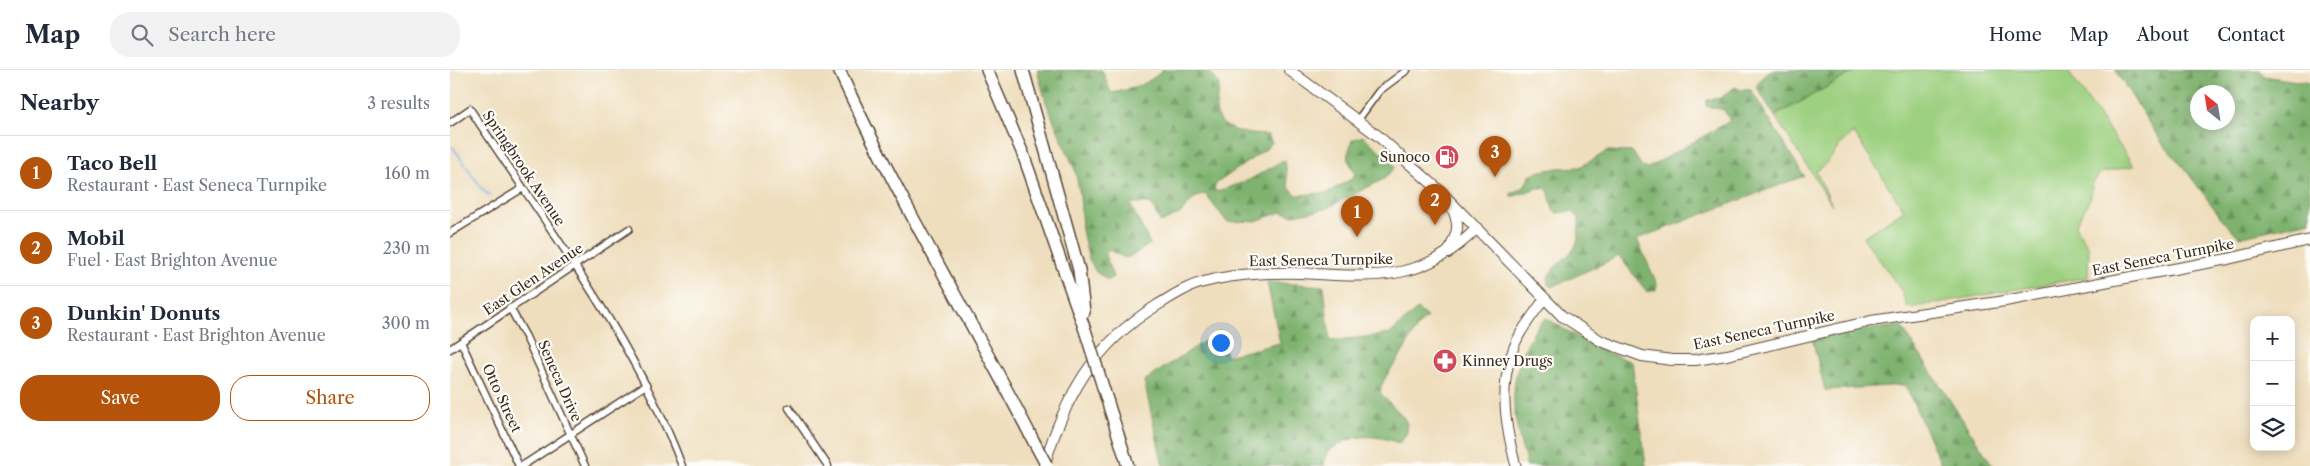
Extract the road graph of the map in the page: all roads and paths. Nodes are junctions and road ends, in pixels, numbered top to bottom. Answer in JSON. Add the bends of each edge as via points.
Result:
{"nodes":[{"id":1,"x":832,"y":70,"type":"edge"},
{"id":2,"x":840,"y":70,"type":"edge"},
{"id":3,"x":987,"y":70,"type":"edge"},
{"id":4,"x":1023,"y":70,"type":"edge"},
{"id":5,"x":1289,"y":70,"type":"edge"},
{"id":6,"x":1407,"y":70,"type":"edge"},
{"id":7,"x":1357,"y":120,"type":"junction"},
{"id":8,"x":450,"y":123,"type":"edge"},
{"id":9,"x":523,"y":188,"type":"junction"},
{"id":10,"x":1448,"y":199,"type":"junction"},
{"id":11,"x":629,"y":228,"type":"dead end"},
{"id":12,"x":1477,"y":228,"type":"junction"},
{"id":13,"x":450,"y":233,"type":"edge"},
{"id":14,"x":2310,"y":240,"type":"edge"},
{"id":15,"x":931,"y":253,"type":"junction"},
{"id":16,"x":1448,"y":253,"type":"junction"},
{"id":17,"x":574,"y":266,"type":"junction"},
{"id":18,"x":1544,"y":299,"type":"junction"},
{"id":19,"x":510,"y":308,"type":"junction"},
{"id":20,"x":1086,"y":333,"type":"junction"},
{"id":21,"x":461,"y":342,"type":"junction"},
{"id":22,"x":450,"y":349,"type":"edge"},
{"id":23,"x":646,"y":385,"type":"junction"},
{"id":24,"x":789,"y":408,"type":"dead end"},
{"id":25,"x":570,"y":435,"type":"junction"},
{"id":26,"x":521,"y":466,"type":"edge"},
{"id":27,"x":585,"y":466,"type":"edge"},
{"id":28,"x":682,"y":466,"type":"edge"},
{"id":29,"x":828,"y":466,"type":"edge"},
{"id":30,"x":1045,"y":466,"type":"edge"},
{"id":31,"x":1128,"y":466,"type":"edge"},
{"id":32,"x":1516,"y":466,"type":"edge"}],
"edges":[{"from":1,"to":15,"type":"highway","via":[[898,204]]},
{"from":2,"to":15,"type":"highway","via":[[879,155]]},
{"from":3,"to":20,"type":"highway","via":[[1023,154]]},
{"from":4,"to":20,"type":"highway","via":[[1079,270]]},
{"from":5,"to":7,"type":"main road"},
{"from":6,"to":7,"type":"street","via":[[1379,91]]},
{"from":7,"to":10,"type":"main road"},
{"from":8,"to":9,"type":"street","name":"Springbrook Avenue","via":[[470,109]]},
{"from":9,"to":13,"type":"street"},
{"from":9,"to":17,"type":"street","name":"Springbrook Avenue"},
{"from":10,"to":12,"type":"main road"},
{"from":10,"to":16,"type":"main road","via":[[1458,219],[1458,228]]},
{"from":11,"to":17,"type":"street","name":"East Glen Avenue"},
{"from":12,"to":16,"type":"main road","name":"East Seneca Turnpike"},
{"from":12,"to":18,"type":"main road","name":"East Seneca Turnpike"},
{"from":14,"to":18,"type":"main road","name":"East Seneca Turnpike","via":[[2203,264],[1871,321],[1695,360],[1652,358],[1619,349],[1576,327]]},
{"from":15,"to":30,"type":"highway","bridge":true},
{"from":16,"to":30,"type":"main road","name":"East Seneca Turnpike","via":[[1406,272],[1374,276],[1229,276],[1187,288],[1127,326],[1096,357],[1063,410]]},
{"from":17,"to":19,"type":"street","name":"East Glen Avenue"},
{"from":17,"to":23,"type":"street","name":"Springbrook Avenue","via":[[616,329]]},
{"from":18,"to":32,"type":"street","via":[[1520,334],[1507,366],[1503,391]]},
{"from":19,"to":21,"type":"street","name":"East Glen Avenue"},
{"from":19,"to":25,"type":"street","name":"Seneca Drive"},
{"from":20,"to":31,"type":"highway","bridge":true},
{"from":21,"to":22,"type":"street","name":"East Glen Avenue"},
{"from":21,"to":26,"type":"street","name":"Otto Street"},
{"from":23,"to":25,"type":"street"},
{"from":23,"to":28,"type":"street","name":"Springbrook Avenue"},
{"from":24,"to":29,"type":"street"},
{"from":25,"to":26,"type":"street"},
{"from":25,"to":27,"type":"street","name":"Seneca Drive"}]}
